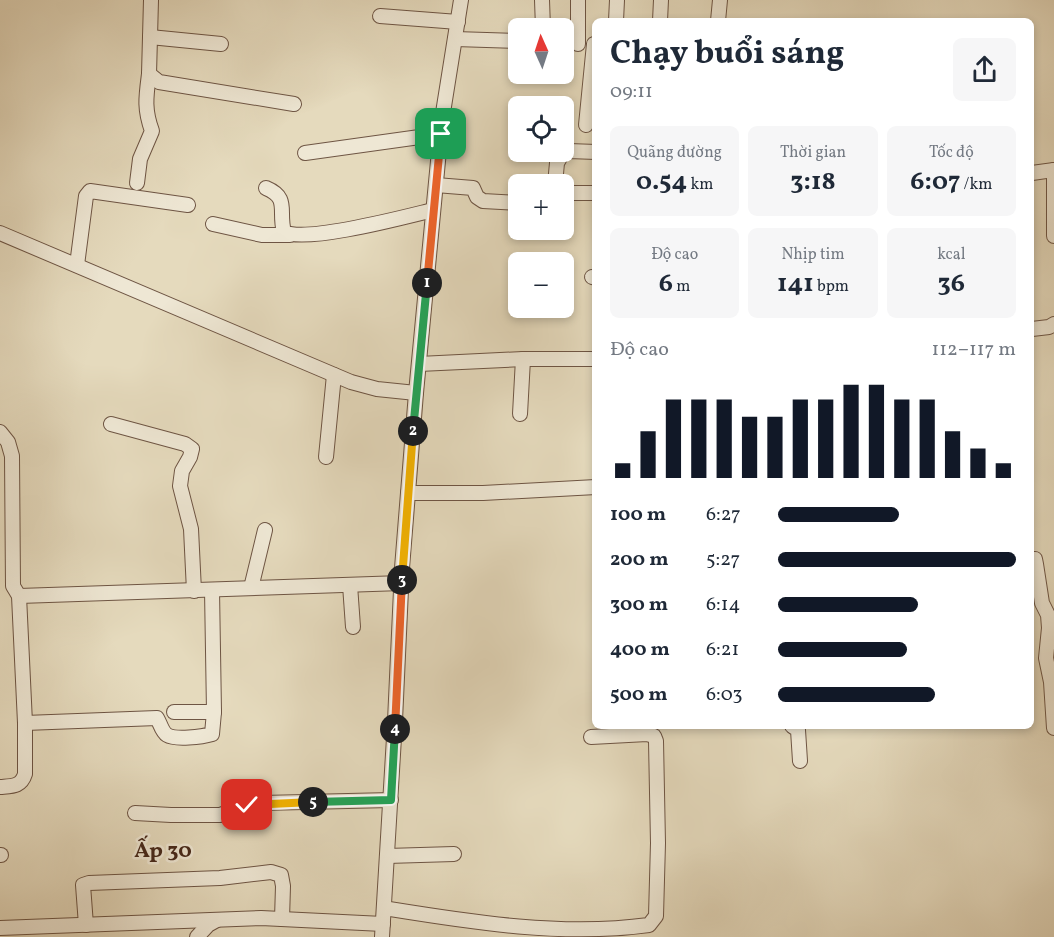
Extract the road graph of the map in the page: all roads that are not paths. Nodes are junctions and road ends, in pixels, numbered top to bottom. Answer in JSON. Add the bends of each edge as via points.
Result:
{"nodes":[{"id":1,"x":151,"y":0,"type":"edge"},
{"id":2,"x":461,"y":0,"type":"edge"},
{"id":3,"x":542,"y":0,"type":"edge"},
{"id":4,"x":578,"y":0,"type":"edge"},
{"id":5,"x":617,"y":0,"type":"edge"},
{"id":6,"x":661,"y":0,"type":"edge"},
{"id":7,"x":720,"y":0,"type":"edge"},
{"id":8,"x":380,"y":16,"type":"dead end"},
{"id":9,"x":543,"y":18,"type":"edge"},
{"id":10,"x":616,"y":18,"type":"edge"},
{"id":11,"x":660,"y":18,"type":"edge"},
{"id":12,"x":718,"y":18,"type":"edge"},
{"id":13,"x":458,"y":22,"type":"junction"},
{"id":14,"x":150,"y":37,"type":"junction"},
{"id":15,"x":455,"y":39,"type":"junction"},
{"id":16,"x":508,"y":41,"type":"edge"},
{"id":17,"x":221,"y":44,"type":"dead end"},
{"id":18,"x":574,"y":44,"type":"edge"},
{"id":19,"x":578,"y":44,"type":"junction"},
{"id":20,"x":592,"y":44,"type":"edge"},
{"id":21,"x":592,"y":68,"type":"edge"},
{"id":22,"x":149,"y":74,"type":"junction"},
{"id":23,"x":294,"y":104,"type":"dead end"},
{"id":24,"x":585,"y":125,"type":"dead end"},
{"id":25,"x":441,"y":134,"type":"junction"},
{"id":26,"x":592,"y":152,"type":"edge"},
{"id":27,"x":305,"y":153,"type":"dead end"},
{"id":28,"x":1054,"y":170,"type":"edge"},
{"id":29,"x":1034,"y":173,"type":"edge"},
{"id":30,"x":556,"y":174,"type":"edge"},
{"id":31,"x":137,"y":183,"type":"dead end"},
{"id":32,"x":436,"y":185,"type":"junction"},
{"id":33,"x":266,"y":188,"type":"dead end"},
{"id":34,"x":574,"y":193,"type":"edge"},
{"id":35,"x":592,"y":193,"type":"edge"},
{"id":36,"x":508,"y":203,"type":"edge"},
{"id":37,"x":188,"y":205,"type":"dead end"},
{"id":38,"x":433,"y":210,"type":"junction"},
{"id":39,"x":213,"y":224,"type":"dead end"},
{"id":40,"x":0,"y":233,"type":"edge"},
{"id":41,"x":290,"y":235,"type":"junction"},
{"id":42,"x":1054,"y":236,"type":"edge"},
{"id":43,"x":77,"y":266,"type":"junction"},
{"id":44,"x":1054,"y":324,"type":"edge"},
{"id":45,"x":1034,"y":329,"type":"edge"},
{"id":46,"x":523,"y":359,"type":"junction"},
{"id":47,"x":592,"y":359,"type":"edge"},
{"id":48,"x":419,"y":364,"type":"junction"},
{"id":49,"x":334,"y":375,"type":"junction"},
{"id":50,"x":416,"y":393,"type":"junction"},
{"id":51,"x":520,"y":414,"type":"dead end"},
{"id":52,"x":111,"y":424,"type":"dead end"},
{"id":53,"x":0,"y":432,"type":"edge"},
{"id":54,"x":326,"y":457,"type":"dead end"},
{"id":55,"x":592,"y":487,"type":"edge"},
{"id":56,"x":408,"y":494,"type":"junction"},
{"id":57,"x":265,"y":530,"type":"dead end"},
{"id":58,"x":1034,"y":560,"type":"edge"},
{"id":59,"x":402,"y":583,"type":"junction"},
{"id":60,"x":350,"y":585,"type":"junction"},
{"id":61,"x":251,"y":588,"type":"junction"},
{"id":62,"x":212,"y":590,"type":"junction"},
{"id":63,"x":194,"y":591,"type":"junction"},
{"id":64,"x":19,"y":596,"type":"junction"},
{"id":65,"x":353,"y":627,"type":"dead end"},
{"id":66,"x":1051,"y":639,"type":"edge"},
{"id":67,"x":174,"y":712,"type":"dead end"},
{"id":68,"x":214,"y":712,"type":"junction"},
{"id":69,"x":25,"y":723,"type":"junction"},
{"id":70,"x":1054,"y":728,"type":"edge"},
{"id":71,"x":796,"y":729,"type":"edge"},
{"id":72,"x":591,"y":737,"type":"dead end"},
{"id":73,"x":800,"y":761,"type":"dead end"},
{"id":74,"x":0,"y":787,"type":"edge"},
{"id":75,"x":391,"y":800,"type":"junction"},
{"id":76,"x":135,"y":813,"type":"dead end"},
{"id":77,"x":454,"y":854,"type":"dead end"},
{"id":78,"x":387,"y":856,"type":"junction"},
{"id":79,"x":384,"y":908,"type":"junction"},
{"id":80,"x":217,"y":920,"type":"junction"},
{"id":81,"x":282,"y":920,"type":"junction"},
{"id":82,"x":86,"y":925,"type":"junction"},
{"id":83,"x":0,"y":928,"type":"edge"},
{"id":84,"x":111,"y":930,"type":"edge"},
{"id":85,"x":382,"y":930,"type":"edge"},
{"id":86,"x":509,"y":931,"type":"edge"},
{"id":87,"x":49,"y":932,"type":"edge"},
{"id":88,"x":550,"y":933,"type":"edge"},
{"id":89,"x":197,"y":937,"type":"edge"}],
"edges":[{"from":1,"to":14,"type":"street"},
{"from":2,"to":13,"type":"street"},
{"from":3,"to":9,"type":"street"},
{"from":4,"to":19,"type":"street"},
{"from":5,"to":10,"type":"street"},
{"from":6,"to":11,"type":"street"},
{"from":7,"to":12,"type":"street"},
{"from":8,"to":13,"type":"street"},
{"from":13,"to":15,"type":"street"},
{"from":14,"to":17,"type":"street"},
{"from":14,"to":22,"type":"street"},
{"from":15,"to":16,"type":"street"},
{"from":15,"to":25,"type":"street"},
{"from":18,"to":19,"type":"street"},
{"from":19,"to":20,"type":"street"},
{"from":21,"to":24,"type":"street"},
{"from":22,"to":23,"type":"street","via":[[159,82]]},
{"from":22,"to":31,"type":"street","via":[[145,102],[152,131],[140,159]]},
{"from":25,"to":27,"type":"street"},
{"from":25,"to":32,"type":"street"},
{"from":26,"to":30,"type":"street","via":[[562,154]]},
{"from":28,"to":29,"type":"street"},
{"from":28,"to":42,"type":"street"},
{"from":32,"to":36,"type":"street","via":[[473,188],[483,201]]},
{"from":32,"to":38,"type":"street"},
{"from":33,"to":41,"type":"street","via":[[280,198],[282,225]]},
{"from":34,"to":35,"type":"street"},
{"from":37,"to":43,"type":"street","via":[[89,192]]},
{"from":38,"to":41,"type":"street","via":[[316,234]]},
{"from":38,"to":48,"type":"street"},
{"from":39,"to":41,"type":"street","via":[[274,237]]},
{"from":40,"to":43,"type":"street"},
{"from":43,"to":49,"type":"street"},
{"from":44,"to":45,"type":"street"},
{"from":46,"to":47,"type":"street"},
{"from":46,"to":48,"type":"street"},
{"from":46,"to":51,"type":"street"},
{"from":48,"to":50,"type":"street"},
{"from":49,"to":50,"type":"street","via":[[377,388]]},
{"from":49,"to":54,"type":"street"},
{"from":50,"to":56,"type":"street"},
{"from":52,"to":63,"type":"street","via":[[185,444],[192,450],[180,486],[190,530]]},
{"from":53,"to":64,"type":"street","via":[[12,456],[13,586]]},
{"from":55,"to":56,"type":"street"},
{"from":56,"to":59,"type":"street"},
{"from":57,"to":61,"type":"street"},
{"from":58,"to":66,"type":"street"},
{"from":59,"to":60,"type":"street"},
{"from":59,"to":75,"type":"street"},
{"from":60,"to":61,"type":"street"},
{"from":60,"to":65,"type":"street"},
{"from":61,"to":62,"type":"street"},
{"from":62,"to":63,"type":"street"},
{"from":62,"to":68,"type":"street"},
{"from":63,"to":64,"type":"street"},
{"from":64,"to":69,"type":"street"},
{"from":66,"to":70,"type":"street","via":[[1046,658]]},
{"from":67,"to":68,"type":"street"},
{"from":68,"to":69,"type":"street","via":[[212,735],[204,736],[169,736],[157,718]]},
{"from":69,"to":74,"type":"street","via":[[26,774],[16,786]]},
{"from":71,"to":73,"type":"street"},
{"from":72,"to":88,"type":"street","via":[[647,734],[655,738],[656,916],[649,925]]},
{"from":75,"to":76,"type":"street","via":[[262,803],[220,815]]},
{"from":75,"to":78,"type":"street"},
{"from":77,"to":78,"type":"street"},
{"from":78,"to":79,"type":"street"},
{"from":79,"to":85,"type":"street"},
{"from":79,"to":86,"type":"street"},
{"from":80,"to":81,"type":"street"},
{"from":80,"to":84,"type":"street"},
{"from":80,"to":89,"type":"street"},
{"from":81,"to":82,"type":"street","via":[[281,876],[271,872],[89,883],[83,885]]},
{"from":81,"to":85,"type":"street"},
{"from":82,"to":84,"type":"street"},
{"from":82,"to":87,"type":"street"},
{"from":83,"to":87,"type":"street"},
{"from":86,"to":88,"type":"street"}]}
